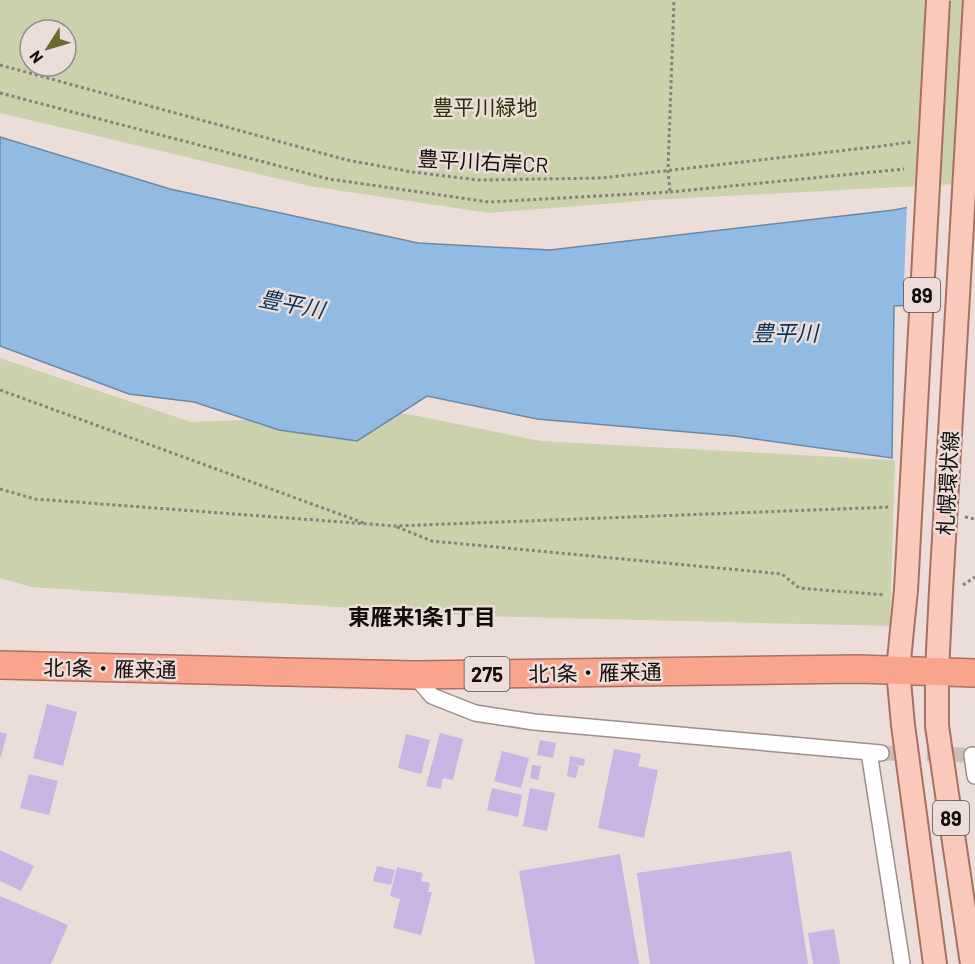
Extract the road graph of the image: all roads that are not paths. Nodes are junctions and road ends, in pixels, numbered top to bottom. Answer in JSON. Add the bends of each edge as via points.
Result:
{"nodes":[{"id":1,"x":938,"y":0,"type":"edge"},
{"id":2,"x":975,"y":0,"type":"edge"},
{"id":3,"x":0,"y":665,"type":"edge"},
{"id":4,"x":898,"y":670,"type":"junction"},
{"id":5,"x":937,"y":671,"type":"junction"},
{"id":6,"x":975,"y":673,"type":"edge"},
{"id":7,"x":414,"y":675,"type":"junction"},
{"id":8,"x":971,"y":755,"type":"edge"},
{"id":9,"x":975,"y":776,"type":"edge"},
{"id":10,"x":902,"y":964,"type":"edge"},
{"id":11,"x":935,"y":964,"type":"edge"},
{"id":12,"x":972,"y":964,"type":"edge"}],
"edges":[{"from":1,"to":4,"type":"main road","name":"札幌環状線","number":"89","bridge":true,"via":[[896,592]]},
{"from":2,"to":5,"type":"main road","name":"札幌環状線","number":"89","bridge":true},
{"from":3,"to":7,"type":"highway","name":"北1条・雁来通","number":"275"},
{"from":4,"to":5,"type":"highway","name":"北1条・雁来通","number":"275"},
{"from":4,"to":7,"type":"highway","name":"北1条・雁来通","number":"275"},
{"from":4,"to":11,"type":"main road","name":"札幌環状線","number":"89"},
{"from":5,"to":6,"type":"highway","name":"北1条・雁来通","number":"275"},
{"from":5,"to":12,"type":"main road","name":"札幌環状線","number":"89","via":[[937,726]]},
{"from":7,"to":10,"type":"street","via":[[432,696],[475,713],[534,722],[875,752]]},
{"from":8,"to":9,"type":"street"}]}
